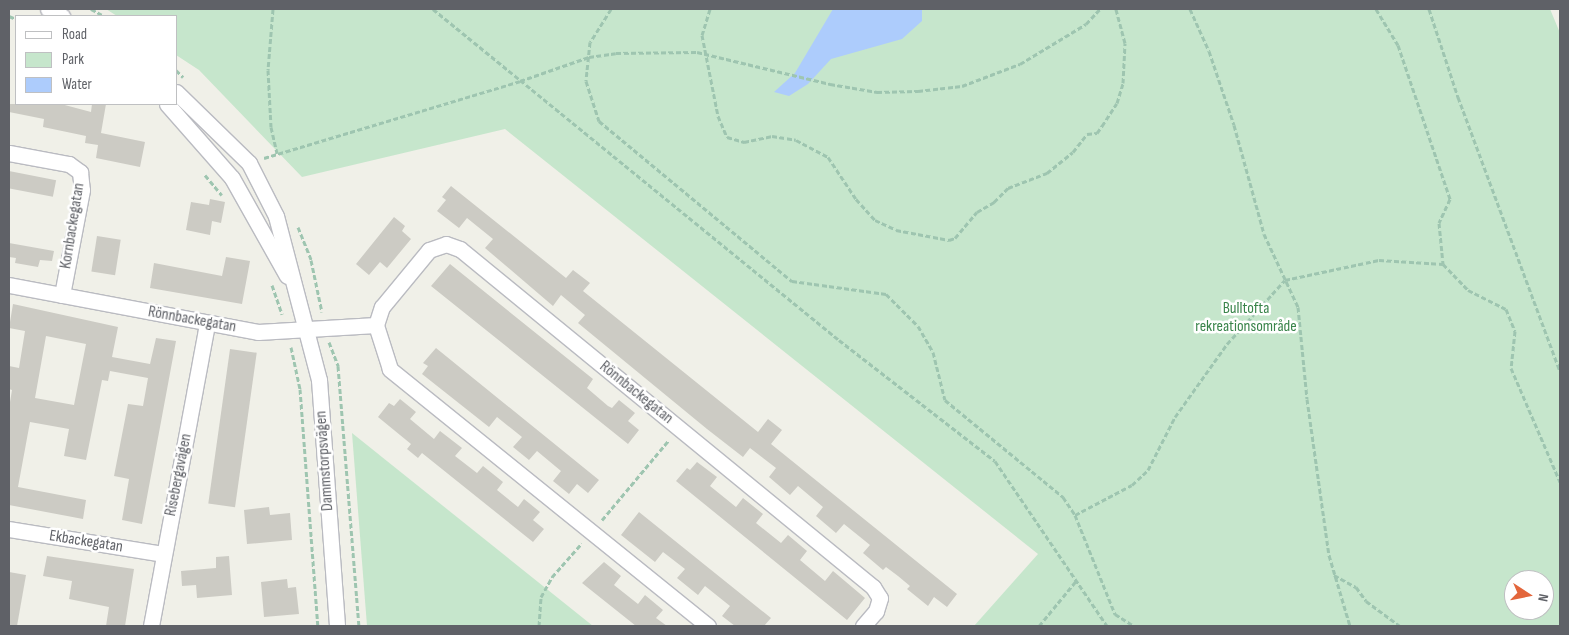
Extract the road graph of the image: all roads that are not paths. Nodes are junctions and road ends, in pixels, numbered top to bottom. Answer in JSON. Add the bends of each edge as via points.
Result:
{"nodes":[{"id":1,"x":48,"y":9,"type":"edge"},
{"id":2,"x":60,"y":15,"type":"edge"},
{"id":3,"x":178,"y":94,"type":"edge"},
{"id":4,"x":168,"y":105,"type":"edge"},
{"id":5,"x":9,"y":153,"type":"edge"},
{"id":6,"x":9,"y":285,"type":"edge"},
{"id":7,"x":62,"y":295,"type":"junction"},
{"id":8,"x":300,"y":298,"type":"junction"},
{"id":9,"x":207,"y":323,"type":"junction"},
{"id":10,"x":376,"y":325,"type":"junction"},
{"id":11,"x":307,"y":328,"type":"junction"},
{"id":12,"x":9,"y":529,"type":"edge"},
{"id":13,"x":163,"y":554,"type":"junction"},
{"id":14,"x":151,"y":626,"type":"edge"},
{"id":15,"x":337,"y":626,"type":"edge"},
{"id":16,"x":708,"y":626,"type":"edge"},
{"id":17,"x":863,"y":626,"type":"edge"}],
"edges":[{"from":1,"to":2,"type":"street"},
{"from":3,"to":8,"type":"street","name":"Dammstorpsvägen","via":[[249,163],[276,216]]},
{"from":4,"to":8,"type":"street","name":"Dammstorpsvägen","via":[[232,178]]},
{"from":5,"to":7,"type":"street","name":"Kornbackegatan","via":[[69,164],[80,172],[82,190]]},
{"from":6,"to":7,"type":"street","name":"Rönnbackegatan"},
{"from":7,"to":9,"type":"street","name":"Rönnbackegatan"},
{"from":8,"to":11,"type":"street","name":"Dammstorpsvägen"},
{"from":9,"to":11,"type":"street","name":"Rönnbackegatan","via":[[258,332]]},
{"from":9,"to":13,"type":"street","name":"Risebergavägen"},
{"from":10,"to":11,"type":"street","name":"Rönnbackegatan"},
{"from":10,"to":16,"type":"street","via":[[390,369]]},
{"from":10,"to":17,"type":"street","name":"Rönnbackegatan","via":[[382,306],[429,250],[446,244],[460,249],[873,587],[880,598],[876,611]]},
{"from":11,"to":15,"type":"street","name":"Dammstorpsvägen","via":[[319,380]]},
{"from":12,"to":13,"type":"street","name":"Ekbackegatan"},
{"from":13,"to":14,"type":"street","name":"Risebergavägen"}]}
